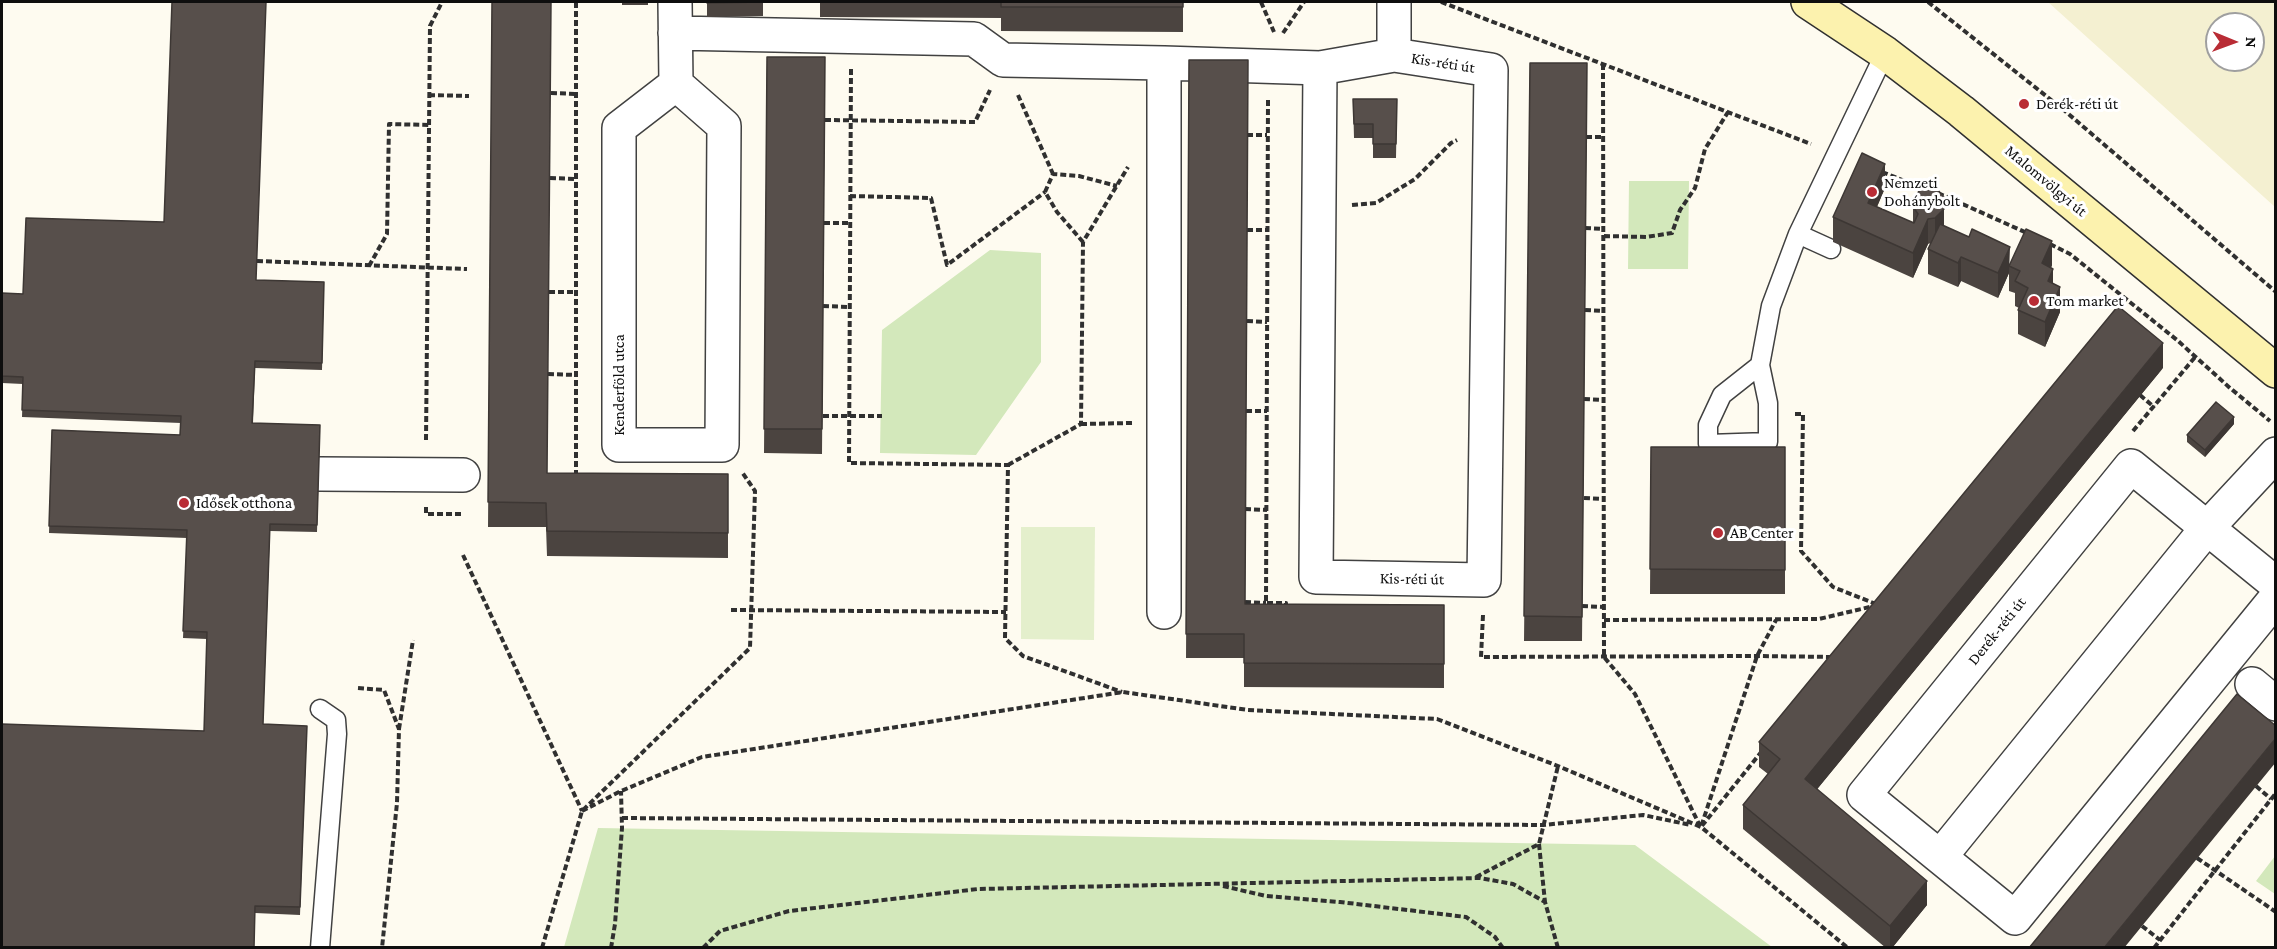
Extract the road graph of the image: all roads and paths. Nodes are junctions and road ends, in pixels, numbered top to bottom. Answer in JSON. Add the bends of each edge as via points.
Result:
{"nodes":[{"id":1,"x":442,"y":2,"type":"edge"},
{"id":2,"x":1261,"y":2,"type":"edge"},
{"id":3,"x":1304,"y":2,"type":"edge"},
{"id":4,"x":1394,"y":2,"type":"edge"},
{"id":5,"x":1441,"y":2,"type":"edge"},
{"id":6,"x":1808,"y":2,"type":"edge"},
{"id":7,"x":1928,"y":2,"type":"edge"},
{"id":8,"x":675,"y":17,"type":"edge"},
{"id":9,"x":1885,"y":53,"type":"junction"},
{"id":10,"x":1394,"y":55,"type":"junction"},
{"id":11,"x":1003,"y":60,"type":"junction"},
{"id":12,"x":1164,"y":63,"type":"junction"},
{"id":13,"x":1603,"y":64,"type":"junction"},
{"id":14,"x":1268,"y":66,"type":"junction"},
{"id":15,"x":1320,"y":68,"type":"junction"},
{"id":16,"x":676,"y":84,"type":"junction"},
{"id":17,"x":850,"y":86,"type":"dead end"},
{"id":18,"x":550,"y":93,"type":"edge"},
{"id":19,"x":576,"y":94,"type":"dead end"},
{"id":20,"x":429,"y":95,"type":"junction"},
{"id":21,"x":470,"y":96,"type":"dead end"},
{"id":22,"x":1728,"y":112,"type":"junction"},
{"id":23,"x":825,"y":120,"type":"edge"},
{"id":24,"x":850,"y":120,"type":"junction"},
{"id":25,"x":1489,"y":123,"type":"junction"},
{"id":26,"x":429,"y":124,"type":"junction"},
{"id":27,"x":1248,"y":135,"type":"edge"},
{"id":28,"x":1267,"y":135,"type":"junction"},
{"id":29,"x":1586,"y":137,"type":"edge"},
{"id":30,"x":1604,"y":137,"type":"junction"},
{"id":31,"x":1838,"y":154,"type":"junction"},
{"id":32,"x":1128,"y":166,"type":"dead end"},
{"id":33,"x":1053,"y":174,"type":"junction"},
{"id":34,"x":550,"y":178,"type":"edge"},
{"id":35,"x":576,"y":179,"type":"dead end"},
{"id":36,"x":1116,"y":186,"type":"junction"},
{"id":37,"x":1045,"y":192,"type":"junction"},
{"id":38,"x":850,"y":196,"type":"junction"},
{"id":39,"x":1318,"y":205,"type":"junction"},
{"id":40,"x":824,"y":223,"type":"edge"},
{"id":41,"x":850,"y":223,"type":"junction"},
{"id":42,"x":1585,"y":228,"type":"edge"},
{"id":43,"x":1604,"y":229,"type":"junction"},
{"id":44,"x":1247,"y":230,"type":"edge"},
{"id":45,"x":1267,"y":230,"type":"junction"},
{"id":46,"x":1798,"y":234,"type":"junction"},
{"id":47,"x":2027,"y":234,"type":"edge"},
{"id":48,"x":1604,"y":236,"type":"junction"},
{"id":49,"x":1083,"y":242,"type":"junction"},
{"id":50,"x":2049,"y":244,"type":"edge"},
{"id":51,"x":1831,"y":249,"type":"dead end"},
{"id":52,"x":257,"y":261,"type":"edge"},
{"id":53,"x":369,"y":266,"type":"junction"},
{"id":54,"x":428,"y":268,"type":"junction"},
{"id":55,"x":467,"y":269,"type":"dead end"},
{"id":56,"x":549,"y":292,"type":"edge"},
{"id":57,"x":576,"y":292,"type":"dead end"},
{"id":58,"x":2276,"y":292,"type":"edge"},
{"id":59,"x":2125,"y":298,"type":"junction"},
{"id":60,"x":823,"y":306,"type":"edge"},
{"id":61,"x":850,"y":307,"type":"junction"},
{"id":62,"x":1585,"y":310,"type":"edge"},
{"id":63,"x":1604,"y":311,"type":"junction"},
{"id":64,"x":2110,"y":317,"type":"edge"},
{"id":65,"x":1246,"y":321,"type":"edge"},
{"id":66,"x":1267,"y":322,"type":"junction"},
{"id":67,"x":1760,"y":365,"type":"junction"},
{"id":68,"x":2276,"y":371,"type":"edge"},
{"id":69,"x":548,"y":374,"type":"edge"},
{"id":70,"x":576,"y":375,"type":"dead end"},
{"id":71,"x":2140,"y":395,"type":"edge"},
{"id":72,"x":1584,"y":399,"type":"edge"},
{"id":73,"x":1603,"y":400,"type":"junction"},
{"id":74,"x":2154,"y":406,"type":"dead end"},
{"id":75,"x":1246,"y":411,"type":"edge"},
{"id":76,"x":1267,"y":411,"type":"junction"},
{"id":77,"x":1791,"y":414,"type":"dead end"},
{"id":78,"x":823,"y":416,"type":"edge"},
{"id":79,"x":849,"y":416,"type":"junction"},
{"id":80,"x":882,"y":416,"type":"dead end"},
{"id":81,"x":1164,"y":423,"type":"junction"},
{"id":82,"x":1082,"y":424,"type":"junction"},
{"id":83,"x":2275,"y":425,"type":"edge"},
{"id":84,"x":722,"y":445,"type":"junction"},
{"id":85,"x":2276,"y":454,"type":"edge"},
{"id":86,"x":1008,"y":465,"type":"junction"},
{"id":87,"x":319,"y":474,"type":"edge"},
{"id":88,"x":426,"y":475,"type":"junction"},
{"id":89,"x":463,"y":475,"type":"dead end"},
{"id":90,"x":566,"y":475,"type":"edge"},
{"id":91,"x":576,"y":476,"type":"edge"},
{"id":92,"x":1584,"y":498,"type":"edge"},
{"id":93,"x":1603,"y":499,"type":"junction"},
{"id":94,"x":1245,"y":509,"type":"edge"},
{"id":95,"x":1267,"y":510,"type":"junction"},
{"id":96,"x":463,"y":514,"type":"dead end"},
{"id":97,"x":2207,"y":528,"type":"junction"},
{"id":98,"x":463,"y":555,"type":"dead end"},
{"id":99,"x":1484,"y":580,"type":"junction"},
{"id":100,"x":2276,"y":584,"type":"edge"},
{"id":101,"x":2276,"y":598,"type":"edge"},
{"id":102,"x":1245,"y":602,"type":"edge"},
{"id":103,"x":1266,"y":603,"type":"junction"},
{"id":104,"x":1879,"y":605,"type":"junction"},
{"id":105,"x":1582,"y":606,"type":"edge"},
{"id":106,"x":1603,"y":607,"type":"junction"},
{"id":107,"x":730,"y":610,"type":"dead end"},
{"id":108,"x":752,"y":610,"type":"junction"},
{"id":109,"x":1006,"y":612,"type":"junction"},
{"id":110,"x":1164,"y":612,"type":"dead end"},
{"id":111,"x":1286,"y":612,"type":"edge"},
{"id":112,"x":1872,"y":614,"type":"edge"},
{"id":113,"x":1604,"y":620,"type":"junction"},
{"id":114,"x":1776,"y":620,"type":"junction"},
{"id":115,"x":413,"y":640,"type":"dead end"},
{"id":116,"x":1757,"y":656,"type":"junction"},
{"id":117,"x":1604,"y":657,"type":"junction"},
{"id":118,"x":1830,"y":666,"type":"edge"},
{"id":119,"x":358,"y":688,"type":"dead end"},
{"id":120,"x":1123,"y":692,"type":"junction"},
{"id":121,"x":321,"y":709,"type":"dead end"},
{"id":122,"x":399,"y":729,"type":"junction"},
{"id":123,"x":1766,"y":747,"type":"edge"},
{"id":124,"x":1558,"y":766,"type":"junction"},
{"id":125,"x":2256,"y":786,"type":"edge"},
{"id":126,"x":621,"y":790,"type":"junction"},
{"id":127,"x":2276,"y":793,"type":"edge"},
{"id":128,"x":2271,"y":799,"type":"junction"},
{"id":129,"x":582,"y":811,"type":"junction"},
{"id":130,"x":622,"y":818,"type":"junction"},
{"id":131,"x":1544,"y":825,"type":"junction"},
{"id":132,"x":1701,"y":827,"type":"junction"},
{"id":133,"x":1539,"y":844,"type":"junction"},
{"id":134,"x":1940,"y":857,"type":"junction"},
{"id":135,"x":2197,"y":858,"type":"edge"},
{"id":136,"x":2213,"y":872,"type":"junction"},
{"id":137,"x":1473,"y":879,"type":"junction"},
{"id":138,"x":1217,"y":885,"type":"junction"},
{"id":139,"x":1545,"y":902,"type":"junction"},
{"id":140,"x":2276,"y":912,"type":"edge"},
{"id":141,"x":2142,"y":926,"type":"edge"},
{"id":142,"x":2160,"y":940,"type":"junction"},
{"id":143,"x":320,"y":948,"type":"edge"},
{"id":144,"x":382,"y":948,"type":"edge"},
{"id":145,"x":543,"y":948,"type":"edge"},
{"id":146,"x":611,"y":948,"type":"edge"},
{"id":147,"x":703,"y":948,"type":"edge"},
{"id":148,"x":1503,"y":948,"type":"edge"},
{"id":149,"x":1558,"y":948,"type":"edge"},
{"id":150,"x":1848,"y":948,"type":"edge"},
{"id":151,"x":2154,"y":948,"type":"edge"}],
"edges":[{"from":1,"to":20,"type":"path","via":[[430,26]]},
{"from":2,"to":3,"type":"path","via":[[1278,41]]},
{"from":4,"to":10,"type":"street","name":"Kis-réti út"},
{"from":5,"to":13,"type":"path"},
{"from":6,"to":9,"type":"main road","name":"Malomvölgyi út"},
{"from":7,"to":58,"type":"path","via":[[2065,111]]},
{"from":8,"to":11,"type":"street","via":[[735,25],[974,39]]},
{"from":8,"to":16,"type":"street"},
{"from":9,"to":31,"type":"lane"},
{"from":9,"to":68,"type":"main road","name":"Malomvölgyi út"},
{"from":10,"to":15,"type":"street","name":"Kis-réti út"},
{"from":10,"to":25,"type":"street","name":"Kis-réti út","via":[[1491,70]]},
{"from":11,"to":12,"type":"street"},
{"from":11,"to":24,"type":"path","via":[[975,122]]},
{"from":11,"to":33,"type":"path"},
{"from":12,"to":14,"type":"street"},
{"from":12,"to":81,"type":"street"},
{"from":13,"to":22,"type":"path"},
{"from":13,"to":30,"type":"path"},
{"from":14,"to":15,"type":"street"},
{"from":14,"to":28,"type":"path"},
{"from":15,"to":39,"type":"street","name":"Kis-réti út"},
{"from":16,"to":84,"type":"street","via":[[724,126]]},
{"from":16,"to":84,"type":"street","name":"Kenderföld utca","via":[[619,128],[619,445]]},
{"from":17,"to":24,"type":"path"},
{"from":18,"to":19,"type":"path"},
{"from":20,"to":21,"type":"path"},
{"from":20,"to":26,"type":"path"},
{"from":22,"to":31,"type":"path"},
{"from":22,"to":48,"type":"path","via":[[1705,149],[1695,189],[1680,210],[1672,233]]},
{"from":23,"to":24,"type":"path"},
{"from":24,"to":38,"type":"path"},
{"from":25,"to":39,"type":"path","via":[[1451,143],[1415,179],[1376,203]]},
{"from":25,"to":99,"type":"street","name":"Kis-réti út"},
{"from":26,"to":53,"type":"path","via":[[389,124],[387,234]]},
{"from":26,"to":54,"type":"path"},
{"from":27,"to":28,"type":"path"},
{"from":28,"to":45,"type":"path"},
{"from":29,"to":30,"type":"path"},
{"from":30,"to":43,"type":"path"},
{"from":31,"to":46,"type":"lane"},
{"from":31,"to":47,"type":"path","via":[[1963,203]]},
{"from":32,"to":36,"type":"path"},
{"from":33,"to":36,"type":"path"},
{"from":33,"to":37,"type":"path"},
{"from":34,"to":35,"type":"path"},
{"from":36,"to":49,"type":"path"},
{"from":37,"to":38,"type":"path","via":[[946,265],[931,198]]},
{"from":37,"to":49,"type":"path"},
{"from":38,"to":41,"type":"path"},
{"from":39,"to":99,"type":"street","name":"Kis-réti út","via":[[1316,577]]},
{"from":40,"to":41,"type":"path"},
{"from":41,"to":61,"type":"path"},
{"from":42,"to":43,"type":"path"},
{"from":43,"to":48,"type":"path"},
{"from":44,"to":45,"type":"path"},
{"from":45,"to":66,"type":"path"},
{"from":46,"to":51,"type":"lane"},
{"from":46,"to":67,"type":"lane","via":[[1771,306]]},
{"from":48,"to":63,"type":"path"},
{"from":49,"to":82,"type":"path"},
{"from":50,"to":59,"type":"path","via":[[2070,254]]},
{"from":52,"to":53,"type":"path"},
{"from":53,"to":54,"type":"path"},
{"from":54,"to":55,"type":"path"},
{"from":54,"to":88,"type":"path"},
{"from":56,"to":57,"type":"path"},
{"from":59,"to":64,"type":"path"},
{"from":59,"to":83,"type":"path"},
{"from":60,"to":61,"type":"path"},
{"from":61,"to":79,"type":"path"},
{"from":62,"to":63,"type":"path"},
{"from":63,"to":73,"type":"path"},
{"from":65,"to":66,"type":"path"},
{"from":66,"to":76,"type":"path"},
{"from":67,"to":67,"type":"lane","via":[[1722,395],[1708,425],[1708,444],[1768,442],[1768,403]]},
{"from":69,"to":70,"type":"path"},
{"from":71,"to":74,"type":"path"},
{"from":72,"to":73,"type":"path"},
{"from":73,"to":93,"type":"path"},
{"from":75,"to":76,"type":"path"},
{"from":76,"to":95,"type":"path"},
{"from":77,"to":104,"type":"path","via":[[1803,414],[1801,551],[1833,587]]},
{"from":78,"to":79,"type":"path"},
{"from":79,"to":80,"type":"path"},
{"from":79,"to":86,"type":"path","via":[[849,463]]},
{"from":81,"to":82,"type":"path"},
{"from":81,"to":110,"type":"street"},
{"from":82,"to":86,"type":"path"},
{"from":84,"to":108,"type":"path","via":[[755,491]]},
{"from":85,"to":97,"type":"street"},
{"from":86,"to":109,"type":"path"},
{"from":87,"to":88,"type":"street"},
{"from":88,"to":89,"type":"street"},
{"from":88,"to":96,"type":"path","via":[[426,514]]},
{"from":90,"to":91,"type":"path"},
{"from":92,"to":93,"type":"path"},
{"from":93,"to":106,"type":"path"},
{"from":94,"to":95,"type":"path"},
{"from":95,"to":103,"type":"path"},
{"from":97,"to":100,"type":"street","name":"Derék-réti út"},
{"from":97,"to":134,"type":"street"},
{"from":97,"to":134,"type":"street","name":"Derék-réti út","via":[[2131,466],[2123,475],[1864,795]]},
{"from":98,"to":129,"type":"path"},
{"from":99,"to":117,"type":"path","via":[[1481,657]]},
{"from":101,"to":134,"type":"street","name":"Derék-réti út","via":[[2015,918]]},
{"from":102,"to":103,"type":"path"},
{"from":103,"to":111,"type":"path","via":[[1286,603]]},
{"from":104,"to":112,"type":"path"},
{"from":104,"to":114,"type":"path","via":[[1819,619]]},
{"from":105,"to":106,"type":"path"},
{"from":106,"to":113,"type":"path"},
{"from":107,"to":108,"type":"path"},
{"from":108,"to":109,"type":"path"},
{"from":108,"to":129,"type":"path","via":[[750,648]]},
{"from":109,"to":120,"type":"path","via":[[1005,638],[1023,656]]},
{"from":113,"to":114,"type":"path"},
{"from":113,"to":117,"type":"path"},
{"from":114,"to":116,"type":"path"},
{"from":115,"to":122,"type":"path"},
{"from":116,"to":117,"type":"path"},
{"from":116,"to":118,"type":"path","via":[[1838,657]]},
{"from":116,"to":132,"type":"path"},
{"from":117,"to":132,"type":"path","via":[[1635,694]]},
{"from":119,"to":122,"type":"path","via":[[384,690]]},
{"from":120,"to":124,"type":"path","via":[[1248,711],[1437,720]]},
{"from":120,"to":126,"type":"path","via":[[702,757]]},
{"from":121,"to":143,"type":"lane","via":[[336,720],[337,734]]},
{"from":122,"to":144,"type":"path","via":[[397,803]]},
{"from":123,"to":132,"type":"path"},
{"from":124,"to":131,"type":"path"},
{"from":124,"to":132,"type":"path"},
{"from":125,"to":128,"type":"path"},
{"from":126,"to":129,"type":"path"},
{"from":126,"to":130,"type":"path"},
{"from":127,"to":128,"type":"path"},
{"from":128,"to":136,"type":"path"},
{"from":129,"to":145,"type":"path"},
{"from":130,"to":131,"type":"path"},
{"from":130,"to":146,"type":"path"},
{"from":131,"to":132,"type":"path","via":[[1643,815]]},
{"from":131,"to":133,"type":"path"},
{"from":132,"to":150,"type":"path"},
{"from":133,"to":137,"type":"path"},
{"from":133,"to":139,"type":"path"},
{"from":135,"to":136,"type":"path"},
{"from":136,"to":140,"type":"path"},
{"from":136,"to":142,"type":"path"},
{"from":137,"to":138,"type":"path"},
{"from":137,"to":139,"type":"path","via":[[1513,884]]},
{"from":138,"to":147,"type":"path","via":[[978,889],[789,910],[720,931]]},
{"from":138,"to":148,"type":"path","via":[[1266,896],[1466,917],[1495,937]]},
{"from":139,"to":149,"type":"path"},
{"from":141,"to":142,"type":"path"},
{"from":142,"to":151,"type":"path"}]}
